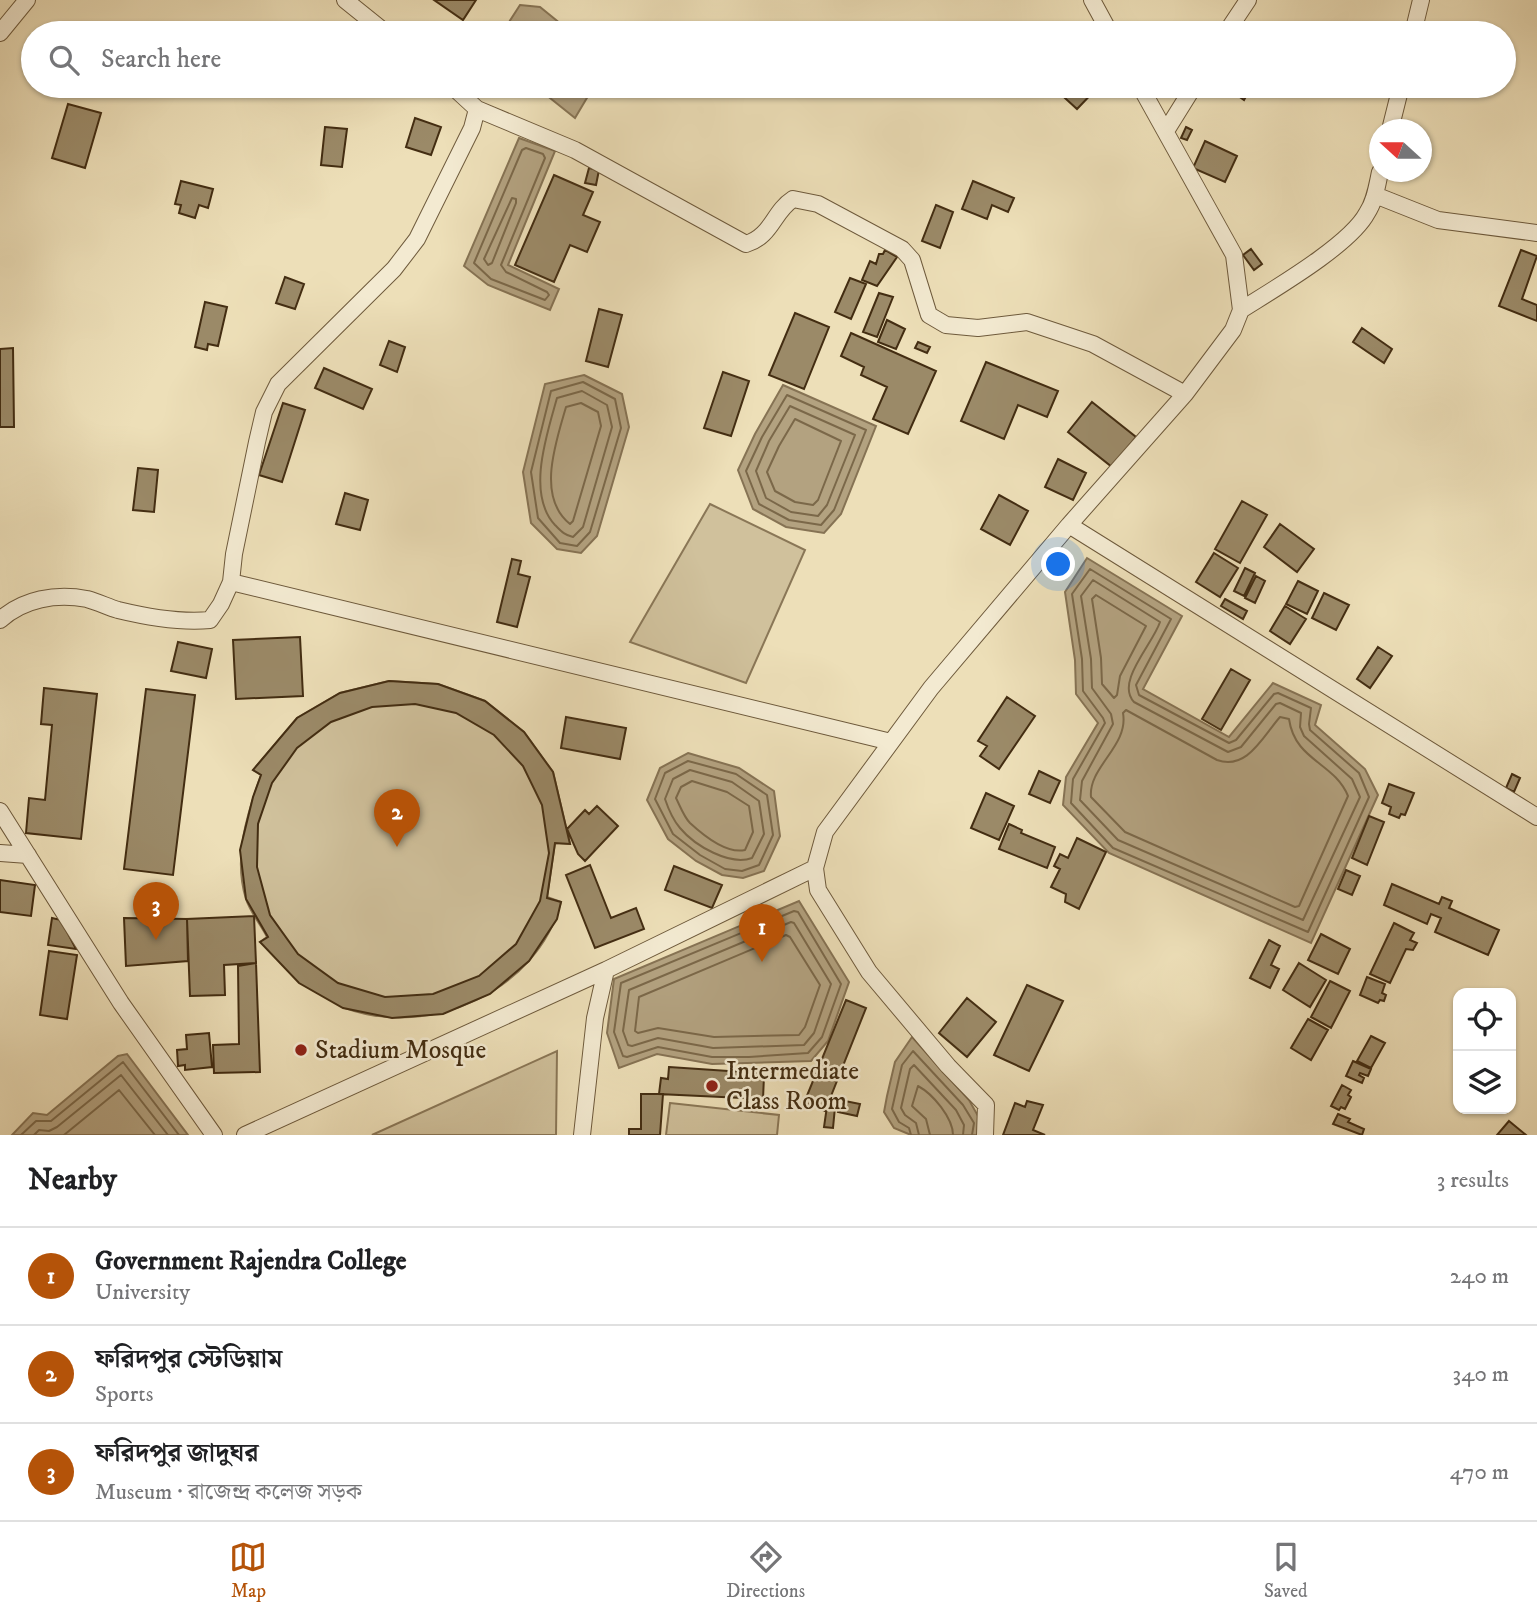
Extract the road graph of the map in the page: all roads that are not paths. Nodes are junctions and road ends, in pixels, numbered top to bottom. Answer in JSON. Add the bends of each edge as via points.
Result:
{"nodes":[{"id":1,"x":27,"y":0,"type":"edge"},
{"id":2,"x":345,"y":0,"type":"edge"},
{"id":3,"x":1091,"y":0,"type":"edge"},
{"id":4,"x":1248,"y":0,"type":"edge"},
{"id":5,"x":1421,"y":0,"type":"edge"},
{"id":6,"x":371,"y":21,"type":"edge"},
{"id":7,"x":1103,"y":21,"type":"edge"},
{"id":8,"x":1234,"y":21,"type":"edge"},
{"id":9,"x":1416,"y":21,"type":"edge"},
{"id":10,"x":0,"y":33,"type":"edge"},
{"id":11,"x":465,"y":98,"type":"edge"},
{"id":12,"x":1147,"y":98,"type":"edge"},
{"id":13,"x":1187,"y":98,"type":"edge"},
{"id":14,"x":1398,"y":98,"type":"edge"},
{"id":15,"x":477,"y":110,"type":"junction"},
{"id":16,"x":1393,"y":119,"type":"edge"},
{"id":17,"x":1166,"y":131,"type":"junction"},
{"id":18,"x":1378,"y":182,"type":"edge"},
{"id":19,"x":1375,"y":195,"type":"junction"},
{"id":20,"x":1537,"y":233,"type":"edge"},
{"id":21,"x":1241,"y":310,"type":"junction"},
{"id":22,"x":1185,"y":394,"type":"junction"},
{"id":23,"x":1069,"y":525,"type":"junction"},
{"id":24,"x":231,"y":582,"type":"junction"},
{"id":25,"x":0,"y":620,"type":"edge"},
{"id":26,"x":891,"y":742,"type":"junction"},
{"id":27,"x":0,"y":811,"type":"edge"},
{"id":28,"x":1537,"y":817,"type":"edge"},
{"id":29,"x":0,"y":853,"type":"edge"},
{"id":30,"x":28,"y":855,"type":"junction"},
{"id":31,"x":815,"y":868,"type":"junction"},
{"id":32,"x":606,"y":970,"type":"junction"},
{"id":33,"x":214,"y":1135,"type":"edge"},
{"id":34,"x":244,"y":1135,"type":"edge"},
{"id":35,"x":582,"y":1135,"type":"edge"},
{"id":36,"x":985,"y":1135,"type":"edge"}],
"edges":[{"from":1,"to":10,"type":"street"},
{"from":2,"to":6,"type":"street"},
{"from":3,"to":7,"type":"street"},
{"from":4,"to":8,"type":"street"},
{"from":5,"to":9,"type":"street"},
{"from":11,"to":15,"type":"street"},
{"from":12,"to":17,"type":"street"},
{"from":13,"to":17,"type":"street"},
{"from":14,"to":16,"type":"street"},
{"from":15,"to":22,"type":"street","via":[[575,150],[747,244],[760,240],[783,205],[793,199],[818,204],[902,248],[912,260],[929,315],[946,325],[978,328],[1027,322],[1093,344]]},
{"from":15,"to":24,"type":"street","via":[[416,239],[394,269],[278,384],[264,412],[254,453]]},
{"from":17,"to":21,"type":"street","via":[[1234,255]]},
{"from":18,"to":19,"type":"street"},
{"from":19,"to":20,"type":"street","via":[[1438,220]]},
{"from":19,"to":21,"type":"street","via":[[1357,228]]},
{"from":21,"to":22,"type":"street","via":[[1233,330]]},
{"from":22,"to":23,"type":"street"},
{"from":23,"to":26,"type":"street"},
{"from":23,"to":28,"type":"street"},
{"from":24,"to":25,"type":"street","via":[[210,620],[163,618],[85,599],[43,598],[13,608]]},
{"from":24,"to":26,"type":"street"},
{"from":26,"to":31,"type":"street","via":[[825,832]]},
{"from":27,"to":30,"type":"street"},
{"from":29,"to":30,"type":"street"},
{"from":30,"to":33,"type":"street","via":[[121,1003]]},
{"from":31,"to":32,"type":"street"},
{"from":31,"to":36,"type":"street","via":[[818,890],[869,972],[986,1105]]},
{"from":32,"to":34,"type":"street"},
{"from":32,"to":35,"type":"street","via":[[595,1018]]}]}
